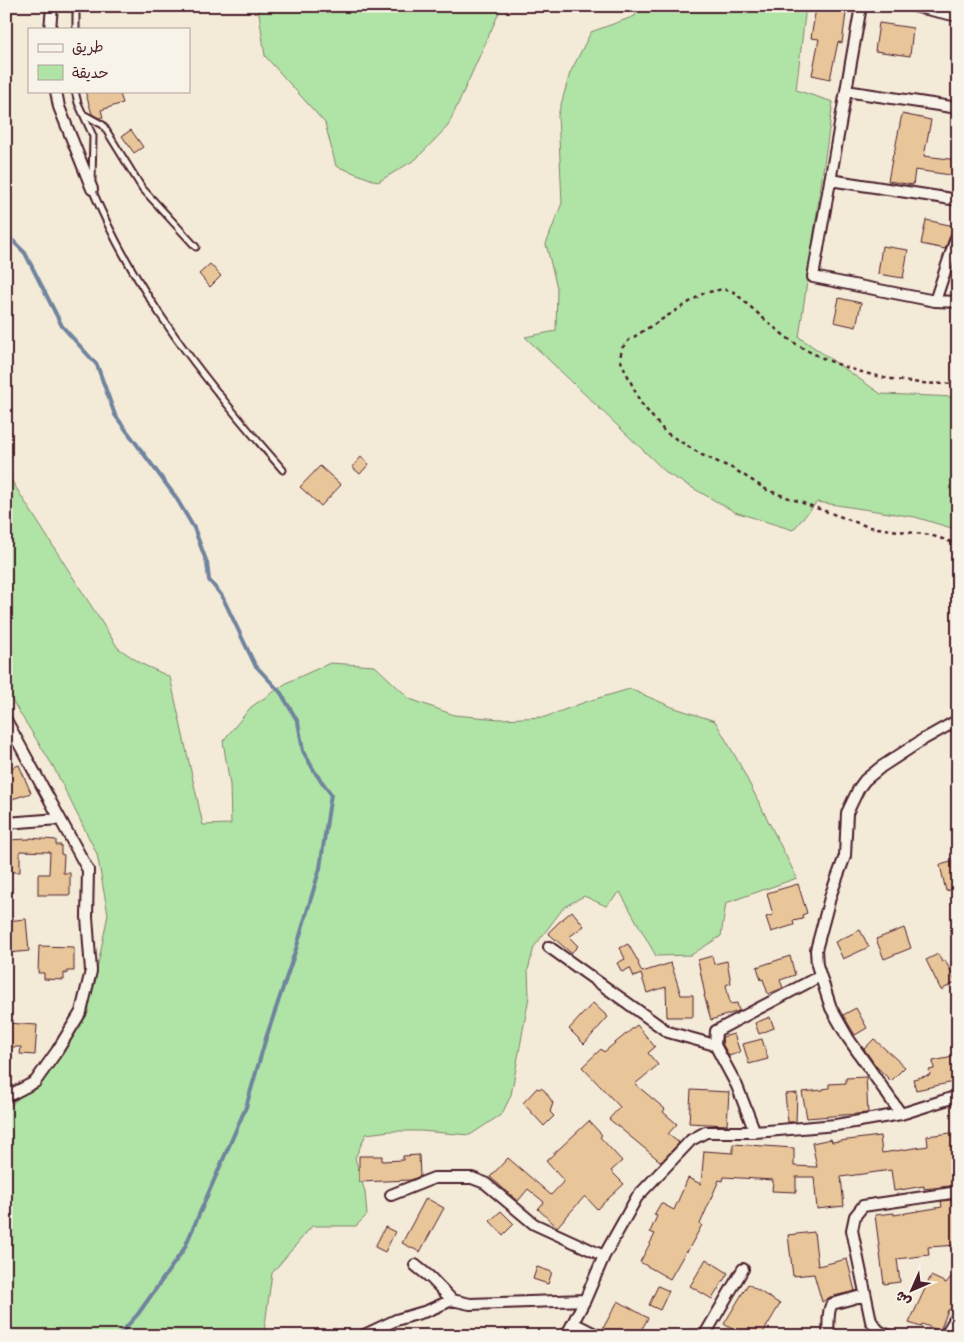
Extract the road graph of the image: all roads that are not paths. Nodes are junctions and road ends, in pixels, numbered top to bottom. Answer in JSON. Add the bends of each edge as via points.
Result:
{"nodes":[{"id":1,"x":52,"y":6,"type":"edge"},
{"id":2,"x":76,"y":6,"type":"edge"},
{"id":3,"x":861,"y":6,"type":"edge"},
{"id":4,"x":913,"y":6,"type":"edge"},
{"id":5,"x":958,"y":16,"type":"edge"},
{"id":6,"x":50,"y":28,"type":"edge"},
{"id":7,"x":76,"y":28,"type":"edge"},
{"id":8,"x":846,"y":91,"type":"junction"},
{"id":9,"x":56,"y":92,"type":"edge"},
{"id":10,"x":75,"y":92,"type":"edge"},
{"id":11,"x":958,"y":108,"type":"edge"},
{"id":12,"x":82,"y":114,"type":"junction"},
{"id":13,"x":830,"y":180,"type":"junction"},
{"id":14,"x":92,"y":189,"type":"junction"},
{"id":15,"x":958,"y":200,"type":"edge"},
{"id":16,"x":958,"y":232,"type":"edge"},
{"id":17,"x":196,"y":247,"type":"dead end"},
{"id":18,"x":935,"y":301,"type":"junction"},
{"id":19,"x":958,"y":302,"type":"edge"},
{"id":20,"x":283,"y":470,"type":"dead end"},
{"id":21,"x":6,"y":720,"type":"edge"},
{"id":22,"x":958,"y":720,"type":"edge"},
{"id":23,"x":59,"y":818,"type":"junction"},
{"id":24,"x":6,"y":823,"type":"edge"},
{"id":25,"x":549,"y":947,"type":"dead end"},
{"id":26,"x":820,"y":976,"type":"junction"},
{"id":27,"x":715,"y":1045,"type":"junction"},
{"id":28,"x":958,"y":1096,"type":"edge"},
{"id":29,"x":6,"y":1097,"type":"edge"},
{"id":30,"x":901,"y":1114,"type":"junction"},
{"id":31,"x":755,"y":1132,"type":"junction"},
{"id":32,"x":958,"y":1192,"type":"edge"},
{"id":33,"x":391,"y":1195,"type":"dead end"},
{"id":34,"x":604,"y":1256,"type":"junction"},
{"id":35,"x":415,"y":1265,"type":"dead end"},
{"id":36,"x":743,"y":1269,"type":"dead end"},
{"id":37,"x":865,"y":1295,"type":"junction"},
{"id":38,"x":452,"y":1300,"type":"junction"},
{"id":39,"x":585,"y":1300,"type":"junction"},
{"id":40,"x":958,"y":1314,"type":"edge"},
{"id":41,"x":574,"y":1323,"type":"junction"},
{"id":42,"x":878,"y":1333,"type":"edge"},
{"id":43,"x":362,"y":1336,"type":"edge"},
{"id":44,"x":566,"y":1336,"type":"edge"},
{"id":45,"x":599,"y":1336,"type":"edge"},
{"id":46,"x":704,"y":1336,"type":"edge"},
{"id":47,"x":828,"y":1336,"type":"edge"},
{"id":48,"x":890,"y":1336,"type":"edge"},
{"id":49,"x":945,"y":1336,"type":"edge"}],
"edges":[{"from":1,"to":6,"type":"street"},
{"from":2,"to":7,"type":"lane"},
{"from":3,"to":8,"type":"street"},
{"from":4,"to":5,"type":"street"},
{"from":8,"to":11,"type":"street"},
{"from":8,"to":13,"type":"street"},
{"from":9,"to":14,"type":"street","via":[[59,107]]},
{"from":10,"to":12,"type":"lane"},
{"from":12,"to":14,"type":"lane","via":[[92,136]]},
{"from":12,"to":17,"type":"lane","via":[[103,125],[142,188]]},
{"from":13,"to":15,"type":"street"},
{"from":13,"to":18,"type":"street","via":[[813,277]]},
{"from":14,"to":20,"type":"lane","via":[[134,274],[156,307],[216,391]]},
{"from":16,"to":18,"type":"street"},
{"from":18,"to":19,"type":"street"},
{"from":21,"to":23,"type":"street"},
{"from":22,"to":26,"type":"street","via":[[873,773],[851,802],[845,824],[845,856],[816,950]]},
{"from":23,"to":24,"type":"street"},
{"from":23,"to":29,"type":"street","via":[[88,870],[91,971],[81,1012],[57,1050],[35,1082]]},
{"from":25,"to":27,"type":"street","via":[[668,1032]]},
{"from":26,"to":27,"type":"street","via":[[716,1031]]},
{"from":26,"to":30,"type":"street","via":[[840,1024]]},
{"from":27,"to":31,"type":"street","via":[[737,1086]]},
{"from":28,"to":30,"type":"street"},
{"from":30,"to":31,"type":"street","via":[[836,1125]]},
{"from":31,"to":34,"type":"street","via":[[706,1132],[691,1140],[637,1197]]},
{"from":32,"to":37,"type":"street","via":[[863,1206],[855,1216],[852,1230]]},
{"from":33,"to":34,"type":"street","via":[[434,1178],[472,1178],[485,1183],[534,1224]]},
{"from":34,"to":39,"type":"street"},
{"from":35,"to":38,"type":"street"},
{"from":36,"to":46,"type":"street"},
{"from":37,"to":42,"type":"street","via":[[871,1321]]},
{"from":37,"to":47,"type":"street","via":[[832,1304],[828,1310]]},
{"from":38,"to":39,"type":"street","via":[[470,1304]]},
{"from":38,"to":43,"type":"street"},
{"from":39,"to":41,"type":"street"},
{"from":40,"to":49,"type":"street"},
{"from":41,"to":44,"type":"street"},
{"from":41,"to":45,"type":"street"},
{"from":42,"to":48,"type":"street"}]}
